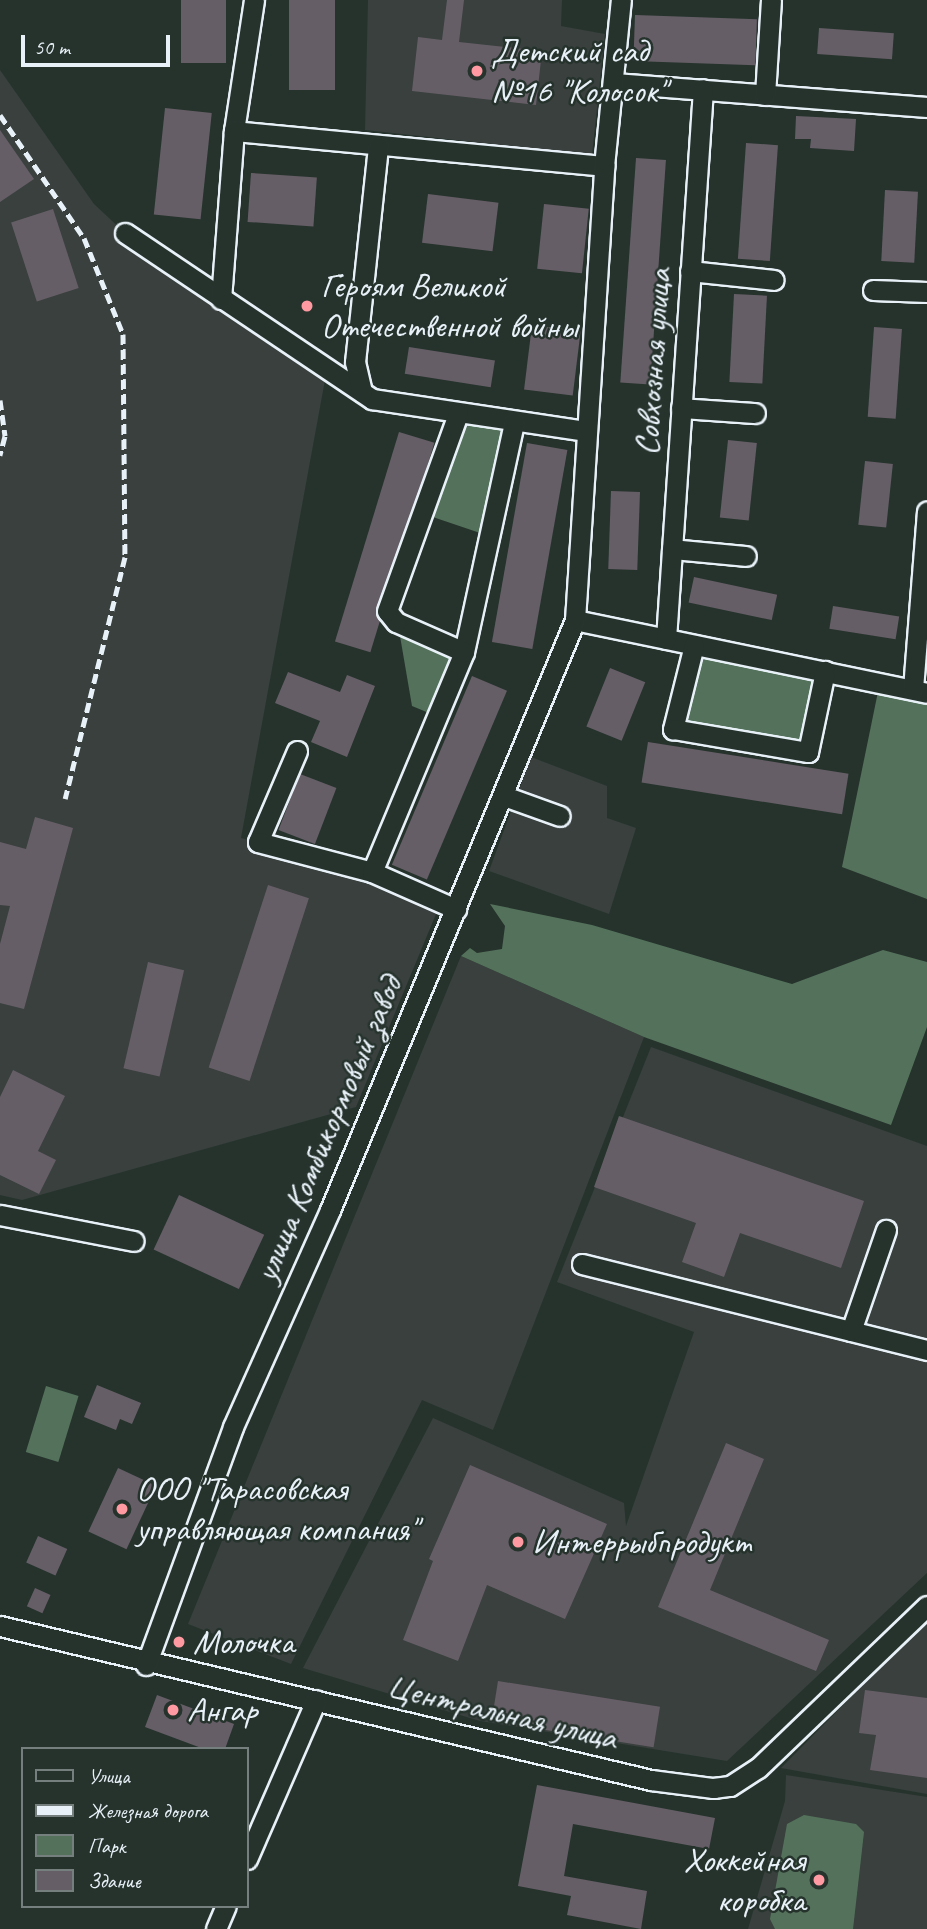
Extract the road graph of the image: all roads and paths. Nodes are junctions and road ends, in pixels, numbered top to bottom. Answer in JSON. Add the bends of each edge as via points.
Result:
{"nodes":[{"id":1,"x":254,"y":0,"type":"edge"},
{"id":2,"x":621,"y":0,"type":"edge"},
{"id":3,"x":771,"y":0,"type":"edge"},
{"id":4,"x":614,"y":83,"type":"junction"},
{"id":5,"x":703,"y":89,"type":"junction"},
{"id":6,"x":765,"y":95,"type":"junction"},
{"id":7,"x":927,"y":107,"type":"edge"},
{"id":8,"x":234,"y":131,"type":"junction"},
{"id":9,"x":378,"y":146,"type":"junction"},
{"id":10,"x":604,"y":166,"type":"junction"},
{"id":11,"x":125,"y":233,"type":"dead end"},
{"id":12,"x":690,"y":271,"type":"junction"},
{"id":13,"x":774,"y":280,"type":"dead end"},
{"id":14,"x":873,"y":290,"type":"dead end"},
{"id":15,"x":927,"y":292,"type":"edge"},
{"id":16,"x":221,"y":299,"type":"junction"},
{"id":17,"x":362,"y":392,"type":"junction"},
{"id":18,"x":681,"y":408,"type":"junction"},
{"id":19,"x":755,"y":413,"type":"dead end"},
{"id":20,"x":458,"y":414,"type":"junction"},
{"id":21,"x":514,"y":422,"type":"junction"},
{"id":22,"x":587,"y":431,"type":"junction"},
{"id":23,"x":927,"y":512,"type":"edge"},
{"id":24,"x":672,"y":549,"type":"junction"},
{"id":25,"x":746,"y":556,"type":"dead end"},
{"id":26,"x":575,"y":620,"type":"junction"},
{"id":27,"x":666,"y":639,"type":"junction"},
{"id":28,"x":694,"y":645,"type":"junction"},
{"id":29,"x":464,"y":652,"type":"junction"},
{"id":30,"x":825,"y":671,"type":"junction"},
{"id":31,"x":920,"y":691,"type":"edge"},
{"id":32,"x":297,"y":751,"type":"dead end"},
{"id":33,"x":504,"y":796,"type":"junction"},
{"id":34,"x":560,"y":816,"type":"dead end"},
{"id":35,"x":372,"y":872,"type":"junction"},
{"id":36,"x":456,"y":909,"type":"junction"},
{"id":37,"x":0,"y":1215,"type":"edge"},
{"id":38,"x":886,"y":1230,"type":"dead end"},
{"id":39,"x":134,"y":1241,"type":"dead end"},
{"id":40,"x":582,"y":1264,"type":"dead end"},
{"id":41,"x":852,"y":1331,"type":"junction"},
{"id":42,"x":927,"y":1350,"type":"edge"},
{"id":43,"x":927,"y":1606,"type":"edge"},
{"id":44,"x":0,"y":1626,"type":"edge"},
{"id":45,"x":146,"y":1665,"type":"junction"},
{"id":46,"x":316,"y":1700,"type":"junction"},
{"id":47,"x":248,"y":1857,"type":"edge"},
{"id":48,"x":225,"y":1908,"type":"edge"},
{"id":49,"x":216,"y":1929,"type":"edge"}],
"edges":[{"from":1,"to":8,"type":"street"},
{"from":2,"to":4,"type":"street","name":"улица Комбикормовый завод"},
{"from":3,"to":6,"type":"street"},
{"from":4,"to":5,"type":"street"},
{"from":4,"to":10,"type":"street","name":"улица Комбикормовый завод"},
{"from":5,"to":6,"type":"street"},
{"from":5,"to":12,"type":"street","name":"Совхозная улица"},
{"from":6,"to":7,"type":"street"},
{"from":8,"to":9,"type":"street","via":[[352,139]]},
{"from":8,"to":16,"type":"street"},
{"from":9,"to":10,"type":"street"},
{"from":9,"to":17,"type":"street","via":[[355,362]]},
{"from":10,"to":22,"type":"street","name":"улица Комбикормовый завод"},
{"from":11,"to":16,"type":"street"},
{"from":12,"to":13,"type":"street"},
{"from":12,"to":18,"type":"street","name":"Совхозная улица"},
{"from":14,"to":15,"type":"street"},
{"from":16,"to":17,"type":"street"},
{"from":17,"to":20,"type":"street","via":[[372,399]]},
{"from":18,"to":19,"type":"street"},
{"from":18,"to":24,"type":"street","name":"Совхозная улица"},
{"from":20,"to":21,"type":"street"},
{"from":20,"to":29,"type":"street","via":[[387,611],[396,622]]},
{"from":21,"to":22,"type":"street"},
{"from":21,"to":29,"type":"street"},
{"from":22,"to":26,"type":"street","name":"улица Комбикормовый завод"},
{"from":23,"to":31,"type":"street"},
{"from":24,"to":25,"type":"street"},
{"from":24,"to":27,"type":"street","name":"Совхозная улица"},
{"from":26,"to":27,"type":"street"},
{"from":26,"to":33,"type":"street","name":"улица Комбикормовый завод"},
{"from":27,"to":28,"type":"street"},
{"from":28,"to":30,"type":"street"},
{"from":28,"to":30,"type":"street","via":[[673,729],[808,752]]},
{"from":29,"to":35,"type":"street"},
{"from":30,"to":31,"type":"street"},
{"from":32,"to":35,"type":"street","via":[[258,842]]},
{"from":33,"to":34,"type":"street"},
{"from":33,"to":36,"type":"street","name":"улица Комбикормовый завод"},
{"from":35,"to":36,"type":"street"},
{"from":36,"to":45,"type":"street","name":"улица Комбикормовый завод","via":[[233,1427]]},
{"from":37,"to":39,"type":"street"},
{"from":38,"to":41,"type":"street"},
{"from":40,"to":41,"type":"street"},
{"from":41,"to":42,"type":"street"},
{"from":43,"to":46,"type":"street","name":"Центральная улица","via":[[758,1768],[730,1786],[651,1780]]},
{"from":44,"to":45,"type":"street","name":"Центральная улица"},
{"from":45,"to":46,"type":"street","name":"Центральная улица"},
{"from":46,"to":47,"type":"street"},
{"from":48,"to":49,"type":"street"}]}
